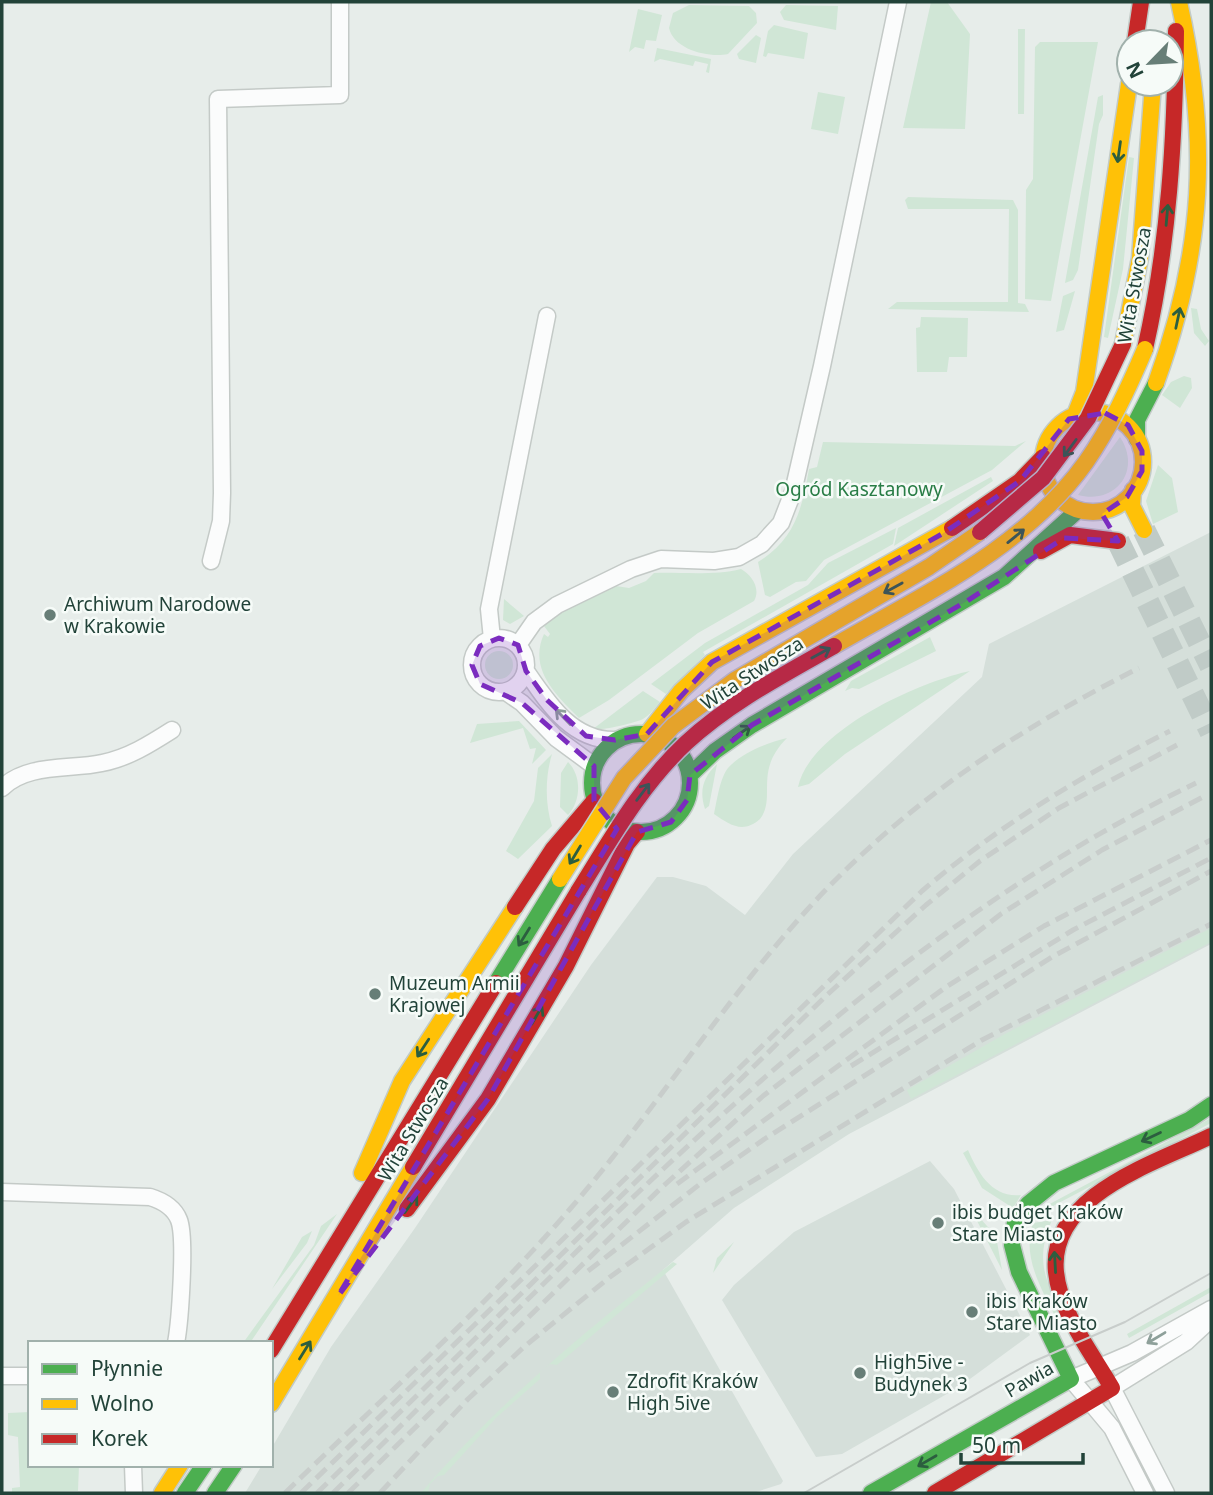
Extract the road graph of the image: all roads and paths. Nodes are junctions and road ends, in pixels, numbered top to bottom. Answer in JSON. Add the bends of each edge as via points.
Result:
{"nodes":[{"id":1,"x":340,"y":2,"type":"edge"},
{"id":2,"x":898,"y":2,"type":"edge"},
{"id":3,"x":1140,"y":2,"type":"edge"},
{"id":4,"x":1152,"y":2,"type":"edge"},
{"id":5,"x":1178,"y":2,"type":"edge"},
{"id":6,"x":1137,"y":28,"type":"edge"},
{"id":7,"x":1153,"y":28,"type":"edge"},
{"id":8,"x":1127,"y":98,"type":"edge"},
{"id":9,"x":1152,"y":98,"type":"edge"},
{"id":10,"x":547,"y":316,"type":"dead end"},
{"id":11,"x":1075,"y":415,"type":"junction"},
{"id":12,"x":1137,"y":439,"type":"junction"},
{"id":13,"x":1043,"y":457,"type":"junction"},
{"id":14,"x":1133,"y":490,"type":"junction"},
{"id":15,"x":1086,"y":511,"type":"junction"},
{"id":16,"x":1144,"y":530,"type":"tunnel mouth"},
{"id":17,"x":211,"y":561,"type":"dead end"},
{"id":18,"x":1026,"y":561,"type":"junction"},
{"id":19,"x":492,"y":639,"type":"junction"},
{"id":20,"x":518,"y":646,"type":"junction"},
{"id":21,"x":526,"y":671,"type":"junction"},
{"id":22,"x":506,"y":692,"type":"junction"},
{"id":23,"x":172,"y":730,"type":"dead end"},
{"id":24,"x":647,"y":734,"type":"junction"},
{"id":25,"x":615,"y":740,"type":"junction"},
{"id":26,"x":594,"y":766,"type":"junction"},
{"id":27,"x":690,"y":775,"type":"junction"},
{"id":28,"x":2,"y":788,"type":"edge"},
{"id":29,"x":594,"y":801,"type":"junction"},
{"id":30,"x":637,"y":832,"type":"junction"},
{"id":31,"x":1211,"y":1105,"type":"edge"},
{"id":32,"x":1211,"y":1136,"type":"edge"},
{"id":33,"x":2,"y":1192,"type":"edge"},
{"id":34,"x":336,"y":1240,"type":"junction"},
{"id":35,"x":338,"y":1296,"type":"junction"},
{"id":36,"x":1211,"y":1309,"type":"edge"},
{"id":37,"x":1211,"y":1318,"type":"edge"},
{"id":38,"x":281,"y":1329,"type":"junction"},
{"id":39,"x":176,"y":1341,"type":"edge"},
{"id":40,"x":271,"y":1341,"type":"edge"},
{"id":41,"x":273,"y":1346,"type":"edge"},
{"id":42,"x":1100,"y":1366,"type":"junction"},
{"id":43,"x":2,"y":1376,"type":"edge"},
{"id":44,"x":28,"y":1376,"type":"edge"},
{"id":45,"x":1071,"y":1379,"type":"junction"},
{"id":46,"x":1112,"y":1388,"type":"junction"},
{"id":47,"x":1090,"y":1401,"type":"junction"},
{"id":48,"x":273,"y":1402,"type":"edge"},
{"id":49,"x":134,"y":1467,"type":"edge"},
{"id":50,"x":179,"y":1467,"type":"edge"},
{"id":51,"x":203,"y":1467,"type":"edge"},
{"id":52,"x":233,"y":1467,"type":"edge"},
{"id":53,"x":134,"y":1493,"type":"edge"},
{"id":54,"x":162,"y":1493,"type":"edge"},
{"id":55,"x":185,"y":1493,"type":"edge"},
{"id":56,"x":215,"y":1493,"type":"edge"},
{"id":57,"x":871,"y":1493,"type":"edge"},
{"id":58,"x":935,"y":1493,"type":"edge"},
{"id":59,"x":1145,"y":1493,"type":"edge"},
{"id":60,"x":1166,"y":1493,"type":"edge"}],
"edges":[{"from":1,"to":17,"type":"street","via":[[340,95],[218,99],[222,493]]},
{"from":2,"to":20,"type":"street","via":[[822,366],[782,523],[762,544],[739,557],[661,559],[631,569],[556,605],[534,622]]},
{"from":3,"to":6,"type":"main road"},
{"from":4,"to":7,"type":"main road"},
{"from":12,"to":5,"type":"main road","one_way":true,"via":[[1137,420],[1172,345],[1195,235],[1202,174],[1197,82]]},
{"from":35,"to":5,"type":"main road","name":"Wita Stwosza","one_way":true,"bridge":true,"via":[[628,812],[685,744],[740,701],[967,571],[1014,538],[1050,506],[1107,433],[1130,389],[1156,305],[1166,232]]},
{"from":8,"to":11,"type":"main road","one_way":true,"via":[[1084,392]]},
{"from":9,"to":34,"type":"main road","name":"Wita Stwosza","one_way":true,"bridge":true,"via":[[1140,258],[1122,344],[1080,433],[1028,496],[954,552],[728,683],[671,727],[613,794]]},
{"from":10,"to":19,"type":"street","via":[[489,610]]},
{"from":11,"to":12,"type":"main road","via":[[1096,412],[1114,416],[1128,425]]},
{"from":11,"to":13,"type":"main road","via":[[1056,428]]},
{"from":12,"to":14,"type":"main road","via":[[1142,471]]},
{"from":13,"to":15,"type":"main road","via":[[1050,488],[1065,503]]},
{"from":13,"to":24,"type":"main road","name":"Wita Stwosza","via":[[1020,481],[950,529],[712,662],[681,691]]},
{"from":14,"to":15,"type":"main road","via":[[1115,507]]},
{"from":14,"to":16,"type":"main road","via":[[1132,506]]},
{"from":15,"to":18,"type":"main road","via":[[1060,521]]},
{"from":15,"to":18,"type":"main road","via":[[1107,522],[1118,541],[1070,535]]},
{"from":27,"to":18,"type":"main road","one_way":true,"via":[[752,725],[967,601]]},
{"from":19,"to":20,"type":"street","via":[[506,639]]},
{"from":19,"to":22,"type":"street","via":[[476,651],[473,672],[485,689]]},
{"from":20,"to":21,"type":"street"},
{"from":21,"to":22,"type":"street","via":[[519,684]]},
{"from":25,"to":21,"type":"street","one_way":true,"via":[[595,740],[568,724]]},
{"from":22,"to":26,"type":"street"},
{"from":23,"to":28,"type":"street","via":[[118,759],[32,772]]},
{"from":24,"to":25,"type":"main road"},
{"from":24,"to":27,"type":"main road","via":[[675,747]]},
{"from":25,"to":26,"type":"main road"},
{"from":26,"to":29,"type":"main road"},
{"from":27,"to":30,"type":"main road","via":[[681,812],[660,829]]},
{"from":29,"to":30,"type":"main road","via":[[611,823]]},
{"from":29,"to":34,"type":"main road","one_way":true,"via":[[540,869],[402,1081]]},
{"from":35,"to":30,"type":"main road","one_way":true,"via":[[488,1099],[566,967]]},
{"from":31,"to":45,"type":"main road","one_way":true,"via":[[1189,1120],[1054,1183],[1028,1204],[1015,1222],[1012,1245],[1019,1272]]},
{"from":42,"to":32,"type":"main road","one_way":true,"via":[[1059,1287],[1054,1259],[1059,1233],[1078,1206]]},
{"from":33,"to":39,"type":"street","via":[[164,1201],[180,1222],[182,1242]]},
{"from":34,"to":38,"type":"main road","name":"Wita Stwosza"},
{"from":48,"to":35,"type":"main road","name":"Wita Stwosza","one_way":true},
{"from":36,"to":42,"type":"street","name":"Pawia","one_way":true},
{"from":37,"to":46,"type":"street","via":[[1186,1342]]},
{"from":38,"to":40,"type":"main road"},
{"from":38,"to":41,"type":"main road","name":"Wita Stwosza"},
{"from":42,"to":45,"type":"street","name":"Pawia"},
{"from":42,"to":46,"type":"main road"},
{"from":43,"to":44,"type":"street"},
{"from":45,"to":47,"type":"street"},
{"from":45,"to":57,"type":"main road","name":"Pawia","one_way":true},
{"from":46,"to":47,"type":"main road"},
{"from":46,"to":60,"type":"street"},
{"from":47,"to":58,"type":"main road"},
{"from":47,"to":59,"type":"street","via":[[1112,1428]]},
{"from":49,"to":53,"type":"street"},
{"from":50,"to":54,"type":"main road"},
{"from":51,"to":55,"type":"main road"},
{"from":52,"to":56,"type":"main road"}]}
